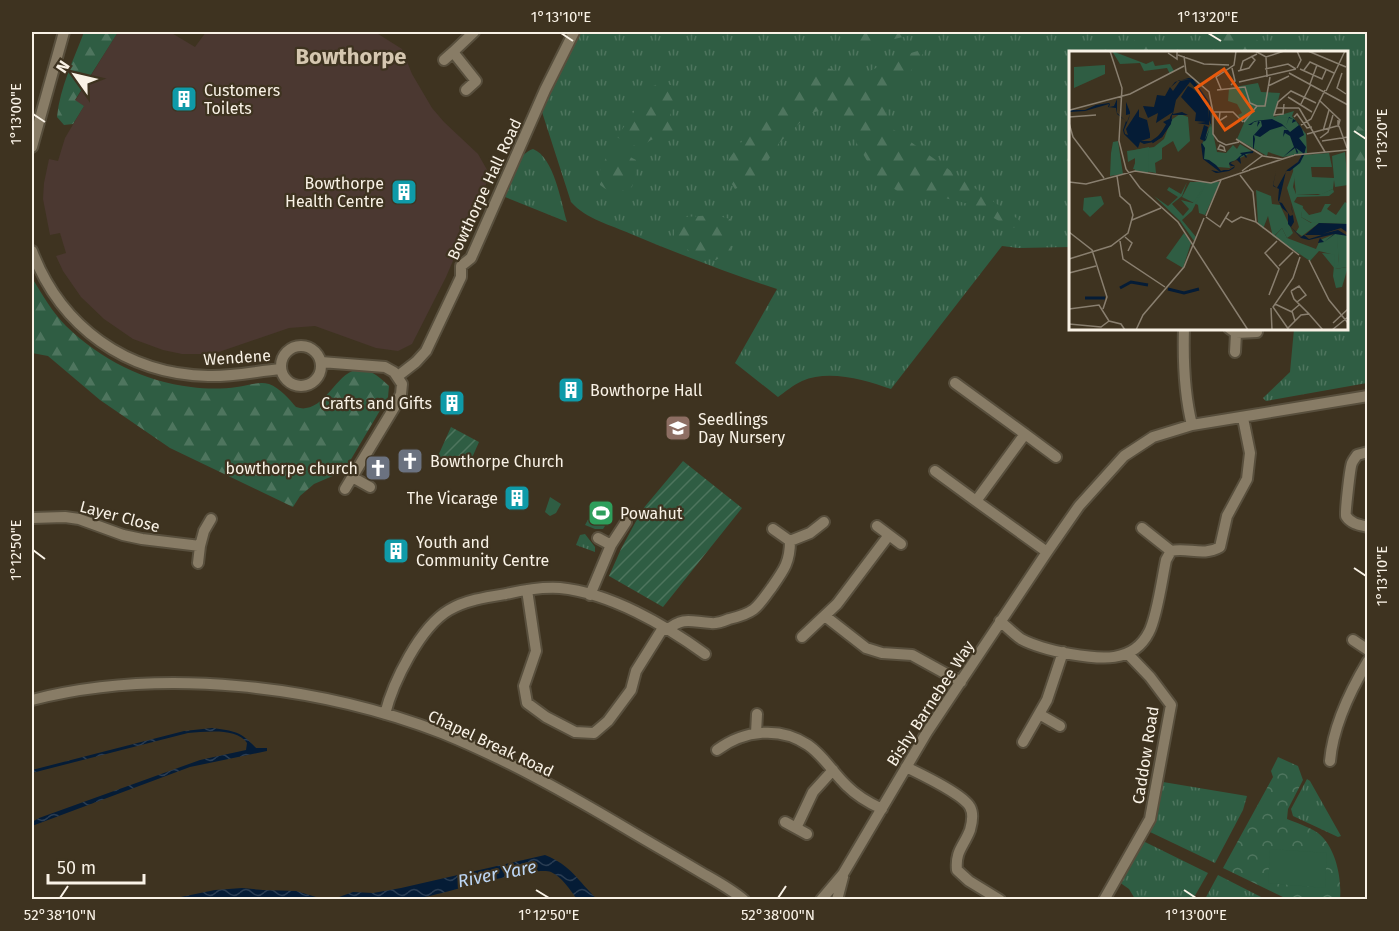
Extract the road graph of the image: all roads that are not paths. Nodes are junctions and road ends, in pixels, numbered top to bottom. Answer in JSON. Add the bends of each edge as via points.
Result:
{"nodes":[{"id":1,"x":64,"y":32,"type":"edge"},
{"id":2,"x":474,"y":32,"type":"edge"},
{"id":3,"x":574,"y":32,"type":"edge"},
{"id":4,"x":453,"y":52,"type":"junction"},
{"id":5,"x":444,"y":60,"type":"dead end"},
{"id":6,"x":466,"y":90,"type":"dead end"},
{"id":7,"x":32,"y":147,"type":"edge"},
{"id":8,"x":32,"y":251,"type":"edge"},
{"id":9,"x":1184,"y":330,"type":"edge"},
{"id":10,"x":1232,"y":331,"type":"edge"},
{"id":11,"x":1257,"y":332,"type":"dead end"},
{"id":12,"x":1234,"y":352,"type":"dead end"},
{"id":13,"x":321,"y":362,"type":"junction"},
{"id":14,"x":281,"y":369,"type":"junction"},
{"id":15,"x":398,"y":376,"type":"junction"},
{"id":16,"x":955,"y":383,"type":"dead end"},
{"id":17,"x":1368,"y":396,"type":"edge"},
{"id":18,"x":1243,"y":418,"type":"junction"},
{"id":19,"x":1192,"y":425,"type":"junction"},
{"id":20,"x":1025,"y":434,"type":"junction"},
{"id":21,"x":1368,"y":452,"type":"edge"},
{"id":22,"x":1056,"y":457,"type":"dead end"},
{"id":23,"x":935,"y":471,"type":"dead end"},
{"id":24,"x":352,"y":477,"type":"junction"},
{"id":25,"x":370,"y":487,"type":"dead end"},
{"id":26,"x":345,"y":489,"type":"dead end"},
{"id":27,"x":976,"y":501,"type":"junction"},
{"id":28,"x":32,"y":518,"type":"edge"},
{"id":29,"x":211,"y":519,"type":"dead end"},
{"id":30,"x":626,"y":522,"type":"dead end"},
{"id":31,"x":824,"y":522,"type":"dead end"},
{"id":32,"x":877,"y":526,"type":"dead end"},
{"id":33,"x":1368,"y":527,"type":"edge"},
{"id":34,"x":1142,"y":528,"type":"dead end"},
{"id":35,"x":773,"y":529,"type":"dead end"},
{"id":36,"x":889,"y":535,"type":"junction"},
{"id":37,"x":598,"y":538,"type":"dead end"},
{"id":38,"x":790,"y":541,"type":"junction"},
{"id":39,"x":901,"y":544,"type":"dead end"},
{"id":40,"x":611,"y":545,"type":"junction"},
{"id":41,"x":200,"y":546,"type":"junction"},
{"id":42,"x":1171,"y":551,"type":"junction"},
{"id":43,"x":1047,"y":552,"type":"junction"},
{"id":44,"x":198,"y":563,"type":"dead end"},
{"id":45,"x":527,"y":590,"type":"junction"},
{"id":46,"x":590,"y":595,"type":"junction"},
{"id":47,"x":825,"y":616,"type":"junction"},
{"id":48,"x":1000,"y":621,"type":"junction"},
{"id":49,"x":665,"y":629,"type":"junction"},
{"id":50,"x":802,"y":637,"type":"dead end"},
{"id":51,"x":1353,"y":640,"type":"dead end"},
{"id":52,"x":1368,"y":650,"type":"edge"},
{"id":53,"x":1063,"y":652,"type":"junction"},
{"id":54,"x":705,"y":654,"type":"dead end"},
{"id":55,"x":1128,"y":654,"type":"junction"},
{"id":56,"x":1368,"y":661,"type":"edge"},
{"id":57,"x":961,"y":682,"type":"junction"},
{"id":58,"x":32,"y":700,"type":"edge"},
{"id":59,"x":386,"y":714,"type":"junction"},
{"id":60,"x":757,"y":714,"type":"dead end"},
{"id":61,"x":1039,"y":714,"type":"junction"},
{"id":62,"x":1060,"y":726,"type":"dead end"},
{"id":63,"x":756,"y":733,"type":"junction"},
{"id":64,"x":1023,"y":742,"type":"dead end"},
{"id":65,"x":717,"y":750,"type":"dead end"},
{"id":66,"x":1330,"y":761,"type":"dead end"},
{"id":67,"x":906,"y":767,"type":"junction"},
{"id":68,"x":833,"y":770,"type":"junction"},
{"id":69,"x":882,"y":809,"type":"junction"},
{"id":70,"x":785,"y":822,"type":"dead end"},
{"id":71,"x":796,"y":828,"type":"junction"},
{"id":72,"x":807,"y":834,"type":"dead end"},
{"id":73,"x":843,"y":874,"type":"junction"},
{"id":74,"x":740,"y":896,"type":"edge"},
{"id":75,"x":755,"y":900,"type":"edge"},
{"id":76,"x":820,"y":900,"type":"edge"},
{"id":77,"x":837,"y":900,"type":"edge"},
{"id":78,"x":1000,"y":900,"type":"edge"},
{"id":79,"x":1104,"y":900,"type":"edge"}],
"edges":[{"from":1,"to":7,"type":"street"},
{"from":2,"to":4,"type":"street"},
{"from":3,"to":15,"type":"street","name":"Bowthorpe Hall Road","via":[[471,258],[461,266],[461,277],[426,351]]},
{"from":4,"to":5,"type":"street"},
{"from":4,"to":6,"type":"street","via":[[476,81]]},
{"from":8,"to":14,"type":"street","name":"Wendene","via":[[56,298],[82,329],[114,352],[160,370],[208,376]]},
{"from":9,"to":19,"type":"street","via":[[1186,399]]},
{"from":10,"to":11,"type":"street"},
{"from":10,"to":12,"type":"street"},
{"from":13,"to":14,"type":"street","name":"Wendene","via":[[313,349],[298,346],[285,354]]},
{"from":13,"to":14,"type":"street","name":"Wendene","via":[[318,377],[305,386],[290,382]]},
{"from":13,"to":15,"type":"street","via":[[386,367]]},
{"from":15,"to":24,"type":"street","via":[[401,394]]},
{"from":16,"to":20,"type":"street"},
{"from":17,"to":18,"type":"street","name":"Bishy Barnebee Way"},
{"from":18,"to":19,"type":"street","name":"Bishy Barnebee Way"},
{"from":18,"to":42,"type":"street","via":[[1250,453],[1248,479],[1227,516],[1223,549],[1203,553]]},
{"from":19,"to":43,"type":"street","name":"Bishy Barnebee Way","via":[[1153,437],[1124,456],[1079,506]]},
{"from":20,"to":22,"type":"street"},
{"from":20,"to":27,"type":"street"},
{"from":21,"to":33,"type":"street","via":[[1357,454],[1351,464],[1345,514],[1352,522]]},
{"from":23,"to":27,"type":"street"},
{"from":24,"to":25,"type":"street"},
{"from":24,"to":26,"type":"street"},
{"from":27,"to":43,"type":"street"},
{"from":28,"to":41,"type":"street","name":"Layer Close","via":[[79,519],[123,535]]},
{"from":29,"to":41,"type":"street"},
{"from":30,"to":40,"type":"street"},
{"from":31,"to":38,"type":"street","via":[[810,534]]},
{"from":32,"to":36,"type":"street"},
{"from":34,"to":42,"type":"street"},
{"from":35,"to":38,"type":"street"},
{"from":36,"to":39,"type":"street"},
{"from":36,"to":47,"type":"street"},
{"from":37,"to":40,"type":"street"},
{"from":38,"to":49,"type":"street","via":[[790,558],[782,573],[748,615],[712,624],[699,620],[677,622]]},
{"from":40,"to":46,"type":"street"},
{"from":41,"to":44,"type":"street"},
{"from":42,"to":55,"type":"street","via":[[1150,631]]},
{"from":43,"to":48,"type":"street","name":"Bishy Barnebee Way"},
{"from":45,"to":46,"type":"street","via":[[560,588]]},
{"from":45,"to":49,"type":"street","via":[[536,651],[524,686],[527,703],[575,732],[594,733],[608,721],[631,690],[636,671]]},
{"from":45,"to":59,"type":"street","via":[[479,599],[445,613],[417,645]]},
{"from":46,"to":49,"type":"street","via":[[621,605]]},
{"from":47,"to":50,"type":"street"},
{"from":47,"to":57,"type":"street","via":[[866,648],[912,655]]},
{"from":48,"to":53,"type":"street","via":[[1020,638]]},
{"from":48,"to":57,"type":"street","name":"Bishy Barnebee Way"},
{"from":49,"to":54,"type":"street"},
{"from":51,"to":52,"type":"street"},
{"from":53,"to":55,"type":"street","via":[[1098,659]]},
{"from":53,"to":61,"type":"street"},
{"from":55,"to":79,"type":"street","name":"Caddow Road","via":[[1171,705],[1150,819]]},
{"from":56,"to":66,"type":"street","via":[[1347,700]]},
{"from":57,"to":67,"type":"street","name":"Bishy Barnebee Way"},
{"from":58,"to":59,"type":"street","name":"Chapel Break Road","via":[[57,693],[151,684],[224,685],[292,692]]},
{"from":59,"to":74,"type":"street","name":"Chapel Break Road","via":[[506,762]]},
{"from":60,"to":63,"type":"street"},
{"from":61,"to":62,"type":"street"},
{"from":61,"to":64,"type":"street"},
{"from":63,"to":65,"type":"street","via":[[739,737]]},
{"from":63,"to":68,"type":"street","via":[[789,736],[808,745]]},
{"from":67,"to":69,"type":"street","name":"Bishy Barnebee Way"},
{"from":67,"to":78,"type":"street","via":[[938,783],[971,808],[973,819],[958,852],[957,870]]},
{"from":68,"to":69,"type":"street","via":[[847,786]]},
{"from":68,"to":71,"type":"street","via":[[813,792]]},
{"from":69,"to":73,"type":"street","name":"Bishy Barnebee Way"},
{"from":70,"to":71,"type":"street"},
{"from":71,"to":72,"type":"street"},
{"from":73,"to":76,"type":"street","name":"Bishy Barnebee Way"},
{"from":73,"to":77,"type":"street","name":"Bishy Barnebee Way"},
{"from":74,"to":75,"type":"street","name":"Chapel Break Road"}]}
